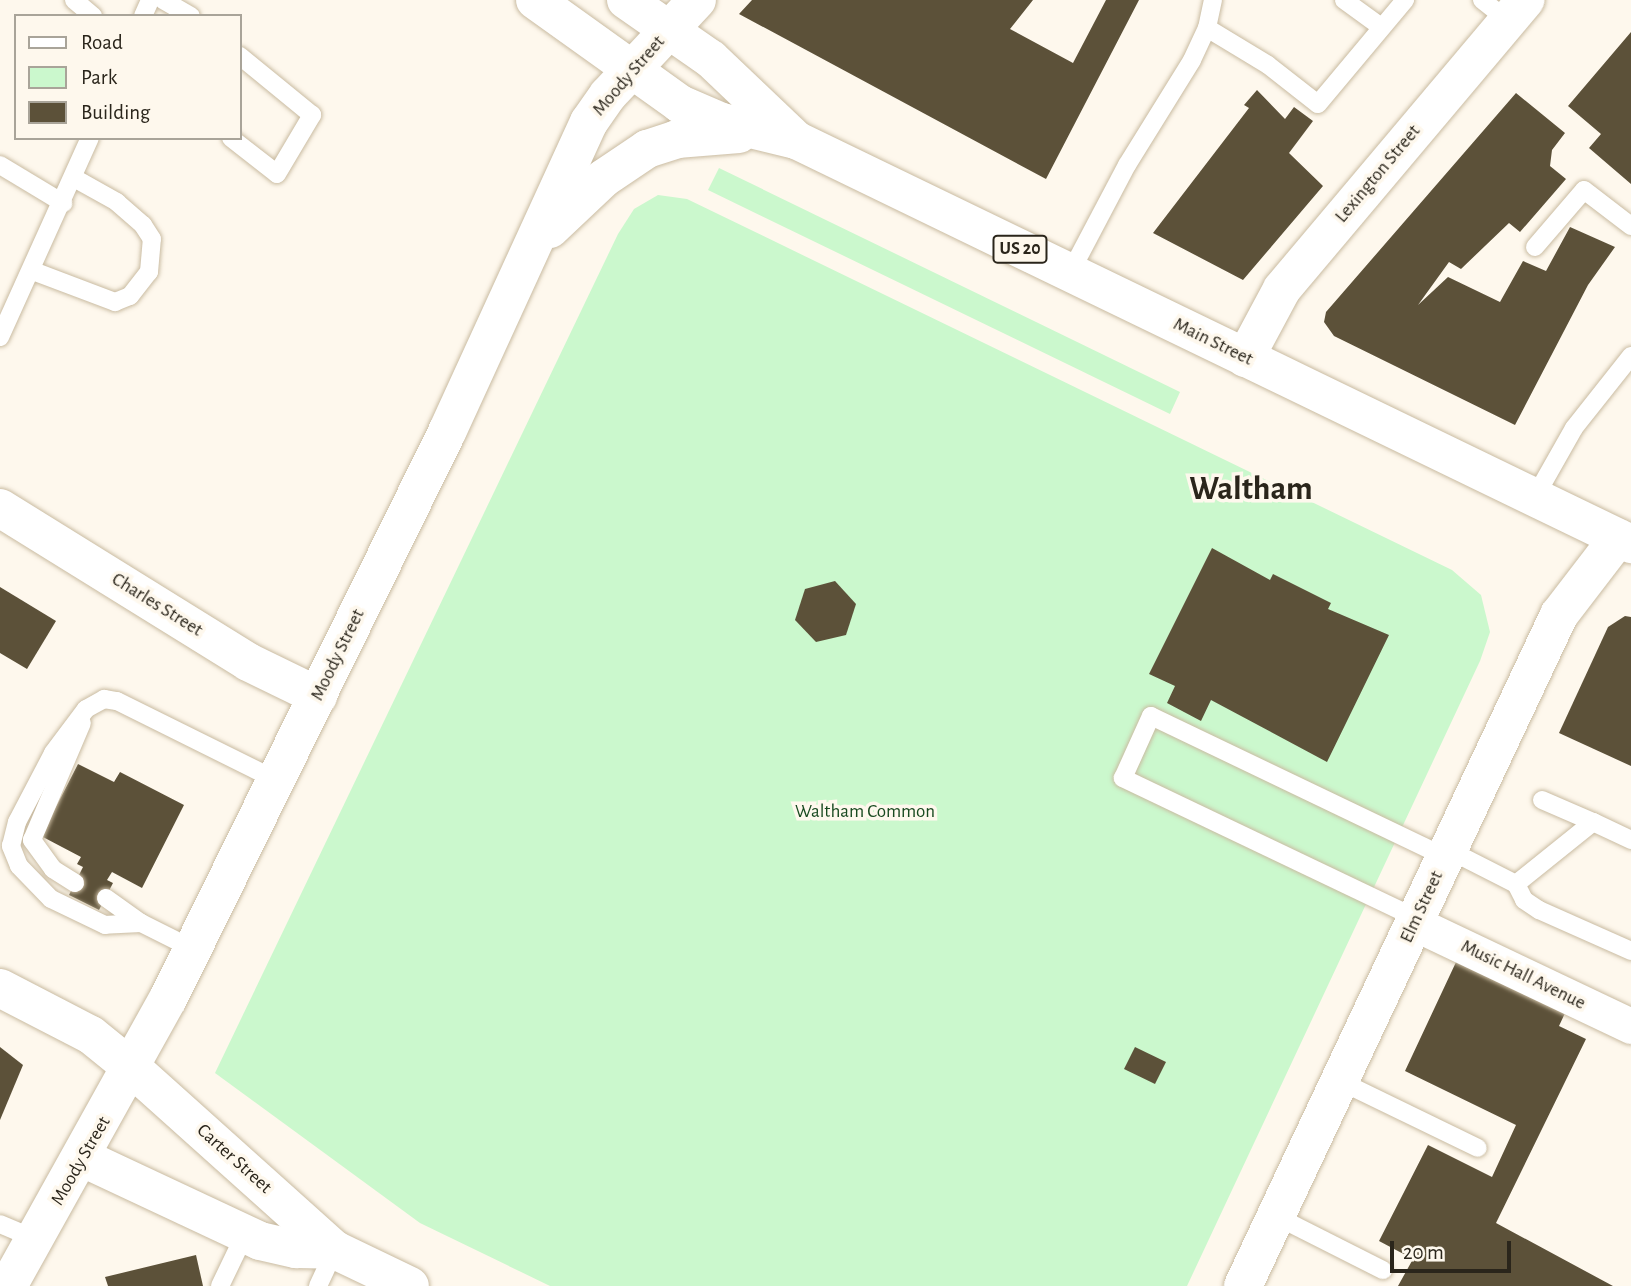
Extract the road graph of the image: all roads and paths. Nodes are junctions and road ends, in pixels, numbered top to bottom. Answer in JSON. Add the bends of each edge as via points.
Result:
{"nodes":[{"id":1,"x":74,"y":0,"type":"edge"},
{"id":2,"x":163,"y":0,"type":"edge"},
{"id":3,"x":535,"y":0,"type":"edge"},
{"id":4,"x":626,"y":0,"type":"edge"},
{"id":5,"x":697,"y":0,"type":"edge"},
{"id":6,"x":1213,"y":0,"type":"edge"},
{"id":7,"x":1344,"y":0,"type":"edge"},
{"id":8,"x":1405,"y":0,"type":"edge"},
{"id":9,"x":1505,"y":7,"type":"edge"},
{"id":10,"x":91,"y":14,"type":"edge"},
{"id":11,"x":188,"y":14,"type":"edge"},
{"id":12,"x":1381,"y":27,"type":"junction"},
{"id":13,"x":1207,"y":28,"type":"junction"},
{"id":14,"x":669,"y":30,"type":"junction"},
{"id":15,"x":242,"y":58,"type":"edge"},
{"id":16,"x":630,"y":71,"type":"junction"},
{"id":17,"x":89,"y":140,"type":"edge"},
{"id":18,"x":234,"y":140,"type":"edge"},
{"id":19,"x":796,"y":140,"type":"junction"},
{"id":20,"x":0,"y":165,"type":"edge"},
{"id":21,"x":74,"y":178,"type":"junction"},
{"id":22,"x":62,"y":203,"type":"junction"},
{"id":23,"x":1631,"y":226,"type":"edge"},
{"id":24,"x":1535,"y":247,"type":"dead end"},
{"id":25,"x":532,"y":248,"type":"junction"},
{"id":26,"x":33,"y":271,"type":"junction"},
{"id":27,"x":1070,"y":273,"type":"junction"},
{"id":28,"x":0,"y":337,"type":"edge"},
{"id":29,"x":1631,"y":356,"type":"edge"},
{"id":30,"x":1245,"y":358,"type":"junction"},
{"id":31,"x":1535,"y":497,"type":"junction"},
{"id":32,"x":0,"y":508,"type":"edge"},
{"id":33,"x":1627,"y":535,"type":"edge"},
{"id":34,"x":318,"y":696,"type":"junction"},
{"id":35,"x":86,"y":709,"type":"junction"},
{"id":36,"x":276,"y":780,"type":"junction"},
{"id":37,"x":1542,"y":800,"type":"dead end"},
{"id":38,"x":1593,"y":822,"type":"junction"},
{"id":39,"x":1631,"y":840,"type":"edge"},
{"id":40,"x":1447,"y":853,"type":"junction"},
{"id":41,"x":75,"y":883,"type":"dead end"},
{"id":42,"x":1516,"y":884,"type":"junction"},
{"id":43,"x":106,"y":898,"type":"dead end"},
{"id":44,"x":1415,"y":920,"type":"junction"},
{"id":45,"x":141,"y":923,"type":"junction"},
{"id":46,"x":193,"y":949,"type":"junction"},
{"id":47,"x":1631,"y":951,"type":"edge"},
{"id":48,"x":0,"y":988,"type":"edge"},
{"id":49,"x":1631,"y":1026,"type":"edge"},
{"id":50,"x":133,"y":1069,"type":"junction"},
{"id":51,"x":1340,"y":1081,"type":"junction"},
{"id":52,"x":1478,"y":1148,"type":"dead end"},
{"id":53,"x":83,"y":1158,"type":"junction"},
{"id":54,"x":1276,"y":1216,"type":"junction"},
{"id":55,"x":0,"y":1224,"type":"edge"},
{"id":56,"x":245,"y":1234,"type":"junction"},
{"id":57,"x":36,"y":1239,"type":"junction"},
{"id":58,"x":335,"y":1250,"type":"junction"},
{"id":59,"x":1383,"y":1270,"type":"dead end"},
{"id":60,"x":8,"y":1286,"type":"edge"},
{"id":61,"x":220,"y":1286,"type":"edge"},
{"id":62,"x":318,"y":1286,"type":"edge"},
{"id":63,"x":410,"y":1286,"type":"edge"},
{"id":64,"x":1243,"y":1286,"type":"edge"}],
"edges":[{"from":1,"to":10,"type":"lane"},
{"from":2,"to":11,"type":"lane"},
{"from":3,"to":16,"type":"main road","name":"Main Street","number":"US 20"},
{"from":4,"to":14,"type":"main road","name":"Main Street","number":"US 20"},
{"from":5,"to":14,"type":"main road","name":"Moody Street"},
{"from":6,"to":13,"type":"lane"},
{"from":7,"to":12,"type":"lane"},
{"from":8,"to":12,"type":"lane"},
{"from":9,"to":30,"type":"main road","name":"Lexington Street","via":[[1282,289]]},
{"from":12,"to":13,"type":"lane","via":[[1318,104],[1268,65]]},
{"from":13,"to":27,"type":"lane"},
{"from":14,"to":16,"type":"main road","name":"Moody Street"},
{"from":14,"to":19,"type":"main road","name":"Main Street","number":"US 20","via":[[747,90]]},
{"from":15,"to":18,"type":"lane","via":[[312,115],[276,174]]},
{"from":16,"to":19,"type":"main road","name":"Main Street","number":"US 20","via":[[700,113]]},
{"from":16,"to":25,"type":"main road","name":"Moody Street","via":[[589,122]]},
{"from":17,"to":21,"type":"lane"},
{"from":19,"to":25,"type":"main road","via":[[715,134],[654,146],[604,178]]},
{"from":19,"to":27,"type":"main road","name":"Main Street","number":"US 20"},
{"from":20,"to":22,"type":"lane"},
{"from":21,"to":22,"type":"lane"},
{"from":21,"to":26,"type":"lane","via":[[117,202],[144,225],[152,239],[149,272],[130,296],[115,302]]},
{"from":22,"to":26,"type":"lane"},
{"from":23,"to":24,"type":"lane","via":[[1584,190]]},
{"from":25,"to":34,"type":"main road","name":"Moody Street"},
{"from":26,"to":28,"type":"lane"},
{"from":27,"to":30,"type":"main road","name":"Main Street","number":"US 20"},
{"from":29,"to":31,"type":"lane","via":[[1574,428]]},
{"from":30,"to":31,"type":"main road","name":"Main Street","number":"US 20"},
{"from":31,"to":33,"type":"main road","name":"Main Street","number":"US 20"},
{"from":32,"to":34,"type":"main road","name":"Charles Street","via":[[248,662]]},
{"from":33,"to":40,"type":"main road","name":"Elm Street","via":[[1564,607]]},
{"from":34,"to":36,"type":"main road","name":"Moody Street"},
{"from":35,"to":36,"type":"lane","via":[[104,699],[117,701]]},
{"from":35,"to":41,"type":"lane","via":[[33,840],[52,869]]},
{"from":35,"to":45,"type":"lane","via":[[53,753],[17,822],[11,846],[19,866],[51,899],[105,925]]},
{"from":36,"to":46,"type":"main road","name":"Moody Street"},
{"from":37,"to":38,"type":"lane"},
{"from":38,"to":39,"type":"lane"},
{"from":38,"to":42,"type":"lane"},
{"from":40,"to":42,"type":"lane"},
{"from":40,"to":44,"type":"main road","name":"Elm Street"},
{"from":40,"to":44,"type":"lane","via":[[1151,716],[1123,778]]},
{"from":42,"to":47,"type":"lane","via":[[1531,905]]},
{"from":43,"to":45,"type":"lane"},
{"from":44,"to":49,"type":"street","name":"Music Hall Avenue"},
{"from":44,"to":51,"type":"main road","name":"Elm Street"},
{"from":45,"to":46,"type":"lane"},
{"from":46,"to":50,"type":"main road","name":"Moody Street"},
{"from":48,"to":50,"type":"main road","name":"Carter Street","via":[[92,1034]]},
{"from":50,"to":53,"type":"main road","name":"Moody Street"},
{"from":50,"to":58,"type":"main road","name":"Carter Street"},
{"from":51,"to":52,"type":"lane"},
{"from":51,"to":54,"type":"main road","name":"Elm Street"},
{"from":53,"to":56,"type":"main road","name":"Carter Street"},
{"from":53,"to":57,"type":"main road","name":"Moody Street"},
{"from":54,"to":59,"type":"lane"},
{"from":54,"to":64,"type":"main road","name":"Elm Street"},
{"from":55,"to":57,"type":"lane"},
{"from":56,"to":58,"type":"main road","name":"Carter Street","via":[[278,1246]]},
{"from":56,"to":61,"type":"lane"},
{"from":57,"to":60,"type":"main road","name":"Moody Street"},
{"from":58,"to":62,"type":"lane"},
{"from":58,"to":63,"type":"main road","name":"Carter Street"}]}
